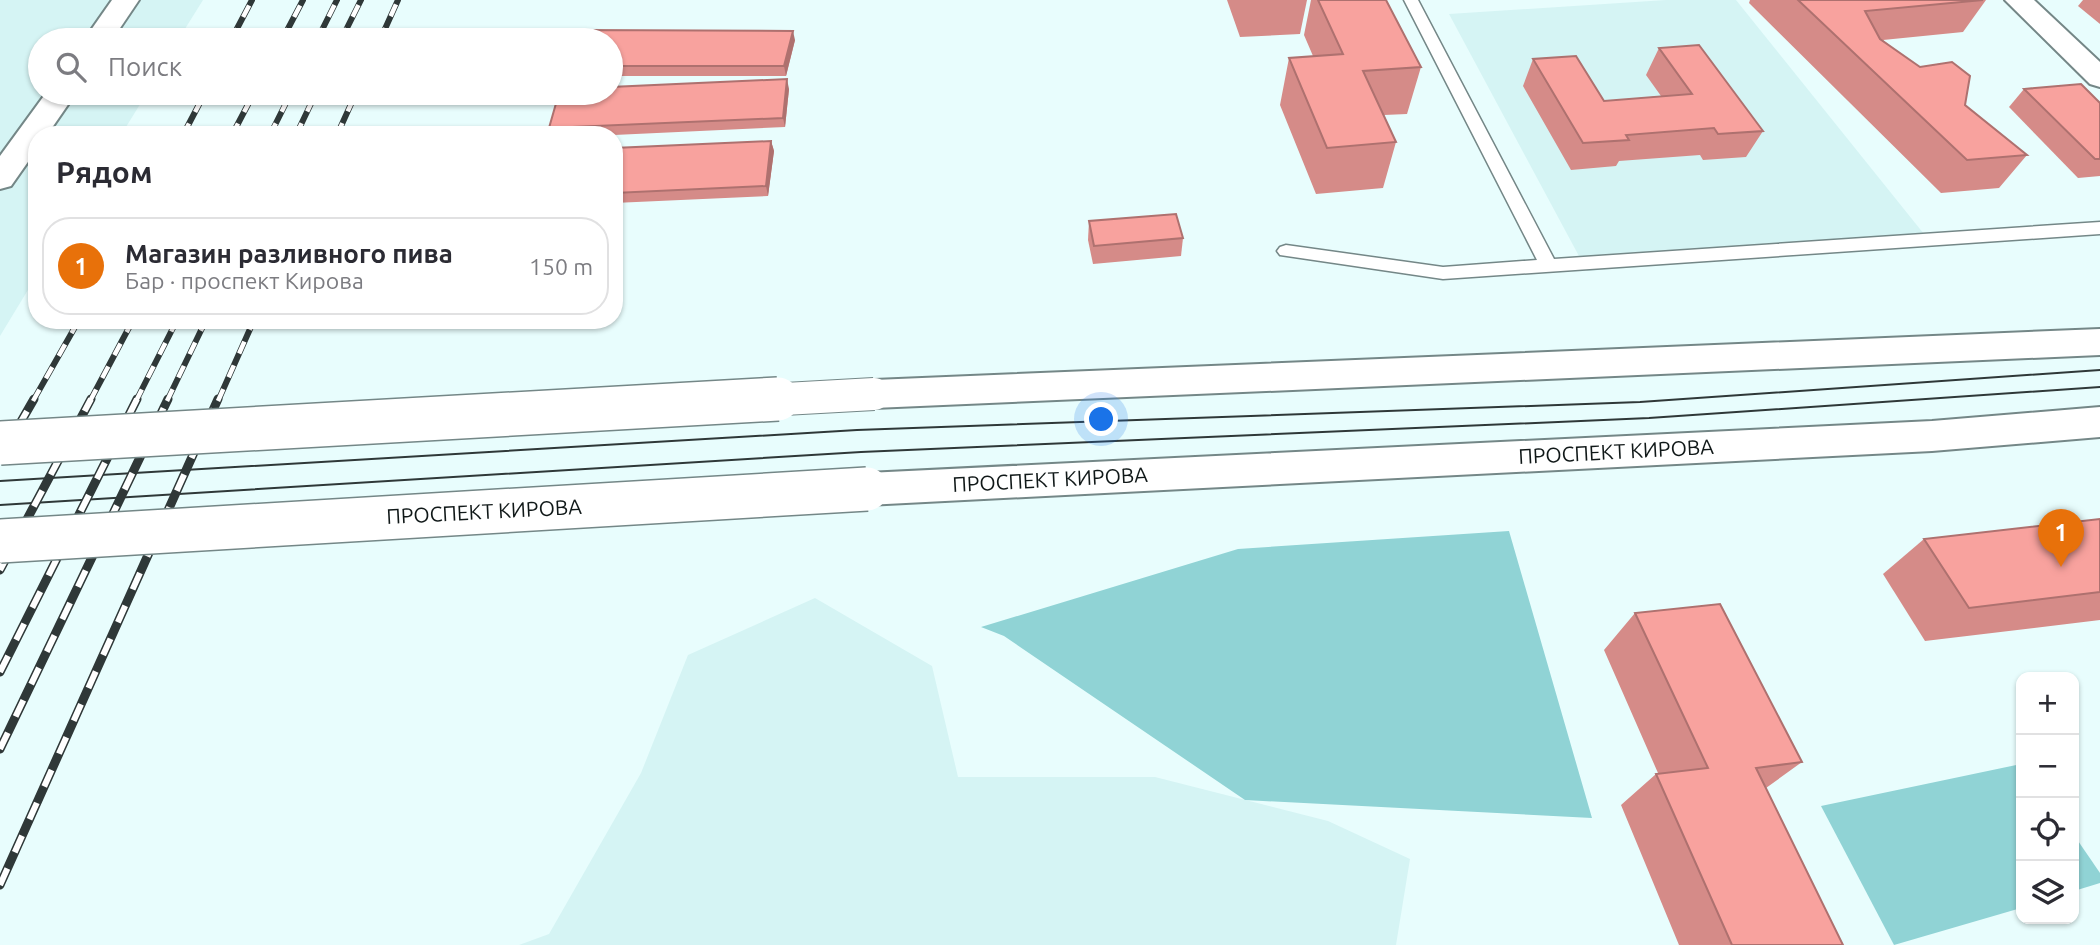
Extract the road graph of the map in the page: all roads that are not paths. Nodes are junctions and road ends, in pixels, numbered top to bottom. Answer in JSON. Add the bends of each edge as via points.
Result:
{"nodes":[{"id":1,"x":126,"y":0,"type":"edge"},
{"id":2,"x":1410,"y":0,"type":"edge"},
{"id":3,"x":2018,"y":0,"type":"edge"},
{"id":4,"x":106,"y":28,"type":"edge"},
{"id":5,"x":2100,"y":78,"type":"edge"},
{"id":6,"x":52,"y":105,"type":"edge"},
{"id":7,"x":38,"y":126,"type":"edge"},
{"id":8,"x":28,"y":140,"type":"edge"},
{"id":9,"x":0,"y":179,"type":"edge"},
{"id":10,"x":2100,"y":228,"type":"edge"},
{"id":11,"x":1286,"y":251,"type":"dead end"},
{"id":12,"x":1549,"y":266,"type":"junction"},
{"id":13,"x":2100,"y":342,"type":"edge"},
{"id":14,"x":2100,"y":422,"type":"edge"},
{"id":15,"x":0,"y":443,"type":"edge"},
{"id":16,"x":0,"y":541,"type":"edge"}],
"edges":[{"from":1,"to":4,"type":"main road"},
{"from":2,"to":12,"type":"lane"},
{"from":3,"to":5,"type":"main road"},
{"from":6,"to":7,"type":"main road"},
{"from":8,"to":9,"type":"main road"},
{"from":10,"to":12,"type":"lane"},
{"from":11,"to":12,"type":"lane","via":[[1443,273]]},
{"from":13,"to":15,"type":"main road","bridge":true,"via":[[874,394]]},
{"from":14,"to":16,"type":"main road","name":"ПРОСПЕКТ КИРОВА","bridge":true,"via":[[1932,436],[867,489]]}]}
